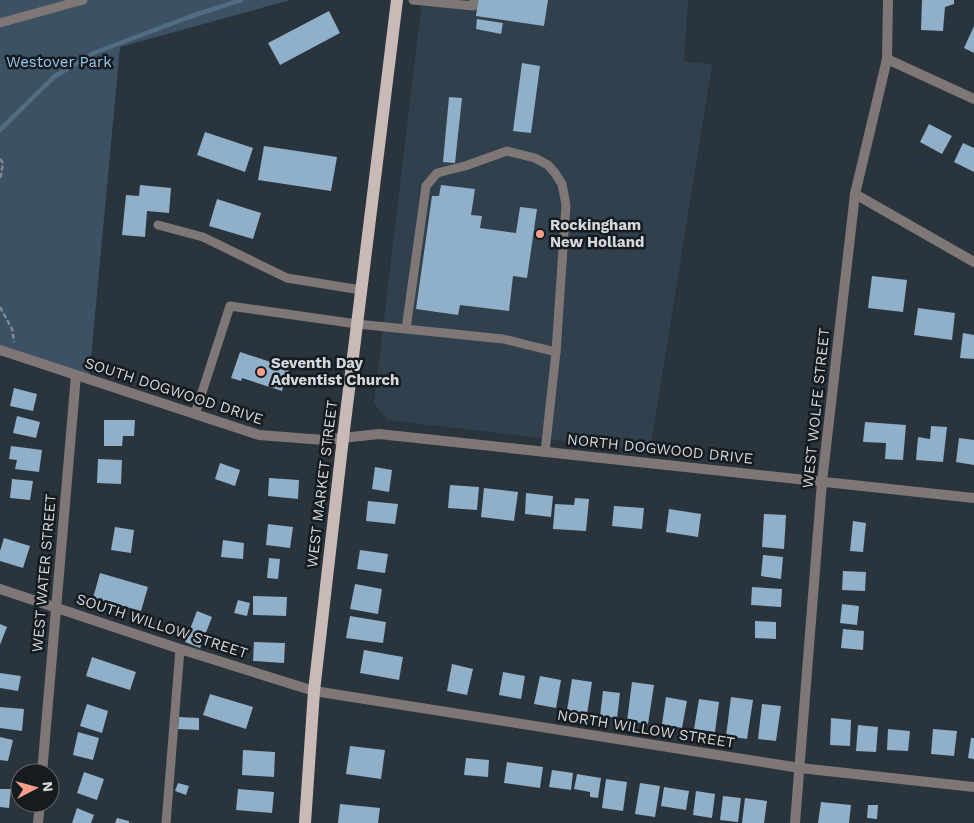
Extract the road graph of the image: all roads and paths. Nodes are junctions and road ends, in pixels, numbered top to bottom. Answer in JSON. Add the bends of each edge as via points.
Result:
{"nodes":[{"id":1,"x":83,"y":0,"type":"edge"},
{"id":2,"x":397,"y":0,"type":"edge"},
{"id":3,"x":412,"y":0,"type":"edge"},
{"id":4,"x":474,"y":0,"type":"edge"},
{"id":5,"x":888,"y":0,"type":"edge"},
{"id":6,"x":450,"y":2,"type":"edge"},
{"id":7,"x":0,"y":23,"type":"edge"},
{"id":8,"x":887,"y":60,"type":"junction"},
{"id":9,"x":974,"y":99,"type":"edge"},
{"id":10,"x":0,"y":159,"type":"edge"},
{"id":11,"x":0,"y":180,"type":"edge"},
{"id":12,"x":855,"y":194,"type":"junction"},
{"id":13,"x":158,"y":225,"type":"dead end"},
{"id":14,"x":974,"y":262,"type":"edge"},
{"id":15,"x":361,"y":290,"type":"junction"},
{"id":16,"x":0,"y":307,"type":"edge"},
{"id":17,"x":357,"y":324,"type":"junction"},
{"id":18,"x":406,"y":329,"type":"junction"},
{"id":19,"x":0,"y":350,"type":"edge"},
{"id":20,"x":556,"y":352,"type":"junction"},
{"id":21,"x":12,"y":354,"type":"junction"},
{"id":22,"x":76,"y":375,"type":"junction"},
{"id":23,"x":195,"y":414,"type":"junction"},
{"id":24,"x":343,"y":438,"type":"junction"},
{"id":25,"x":546,"y":452,"type":"junction"},
{"id":26,"x":822,"y":482,"type":"junction"},
{"id":27,"x":974,"y":498,"type":"edge"},
{"id":28,"x":0,"y":589,"type":"edge"},
{"id":29,"x":56,"y":607,"type":"junction"},
{"id":30,"x":180,"y":649,"type":"junction"},
{"id":31,"x":314,"y":691,"type":"junction"},
{"id":32,"x":43,"y":763,"type":"edge"},
{"id":33,"x":800,"y":768,"type":"junction"},
{"id":34,"x":974,"y":787,"type":"edge"},
{"id":35,"x":166,"y":823,"type":"edge"},
{"id":36,"x":305,"y":823,"type":"edge"},
{"id":37,"x":796,"y":823,"type":"edge"}],
"edges":[{"from":1,"to":7,"type":"lane"},
{"from":2,"to":15,"type":"main road","name":"WEST MARKET STREET"},
{"from":3,"to":6,"type":"lane"},
{"from":4,"to":6,"type":"lane","via":[[473,6]]},
{"from":5,"to":8,"type":"street","name":"WEST WOLFE STREET"},
{"from":8,"to":9,"type":"street"},
{"from":8,"to":12,"type":"street","name":"WEST WOLFE STREET"},
{"from":10,"to":11,"type":"path","via":[[3,163]]},
{"from":12,"to":14,"type":"street"},
{"from":12,"to":26,"type":"street","name":"WEST WOLFE STREET"},
{"from":13,"to":15,"type":"lane","via":[[203,237],[287,278]]},
{"from":15,"to":17,"type":"main road","name":"WEST MARKET STREET"},
{"from":16,"to":21,"type":"path","via":[[12,329]]},
{"from":17,"to":18,"type":"lane"},
{"from":17,"to":23,"type":"lane","via":[[230,306]]},
{"from":17,"to":24,"type":"main road","name":"WEST MARKET STREET"},
{"from":18,"to":20,"type":"lane","via":[[503,339]]},
{"from":18,"to":20,"type":"lane","via":[[426,186],[437,173],[506,151],[546,163],[555,172],[565,192]]},
{"from":19,"to":21,"type":"street","name":"SOUTH DOGWOOD DRIVE"},
{"from":20,"to":25,"type":"lane"},
{"from":21,"to":22,"type":"street","name":"SOUTH DOGWOOD DRIVE"},
{"from":22,"to":23,"type":"street","name":"SOUTH DOGWOOD DRIVE"},
{"from":22,"to":29,"type":"street","name":"WEST WATER STREET"},
{"from":23,"to":24,"type":"street","name":"SOUTH DOGWOOD DRIVE","via":[[259,436]]},
{"from":24,"to":25,"type":"street","name":"NORTH DOGWOOD DRIVE","via":[[379,434]]},
{"from":24,"to":31,"type":"main road","name":"WEST MARKET STREET"},
{"from":25,"to":26,"type":"street","name":"NORTH DOGWOOD DRIVE"},
{"from":26,"to":27,"type":"street","name":"NORTH DOGWOOD DRIVE"},
{"from":26,"to":33,"type":"street","name":"WEST WOLFE STREET"},
{"from":28,"to":29,"type":"street","name":"SOUTH WILLOW STREET"},
{"from":29,"to":30,"type":"street","name":"SOUTH WILLOW STREET"},
{"from":29,"to":32,"type":"street","name":"WEST WATER STREET"},
{"from":30,"to":31,"type":"street","name":"SOUTH WILLOW STREET"},
{"from":30,"to":35,"type":"lane"},
{"from":31,"to":33,"type":"street","name":"NORTH WILLOW STREET"},
{"from":31,"to":36,"type":"main road","name":"WEST MARKET STREET"},
{"from":33,"to":34,"type":"street","name":"NORTH WILLOW STREET"},
{"from":33,"to":37,"type":"street","name":"WEST WOLFE STREET"}]}
